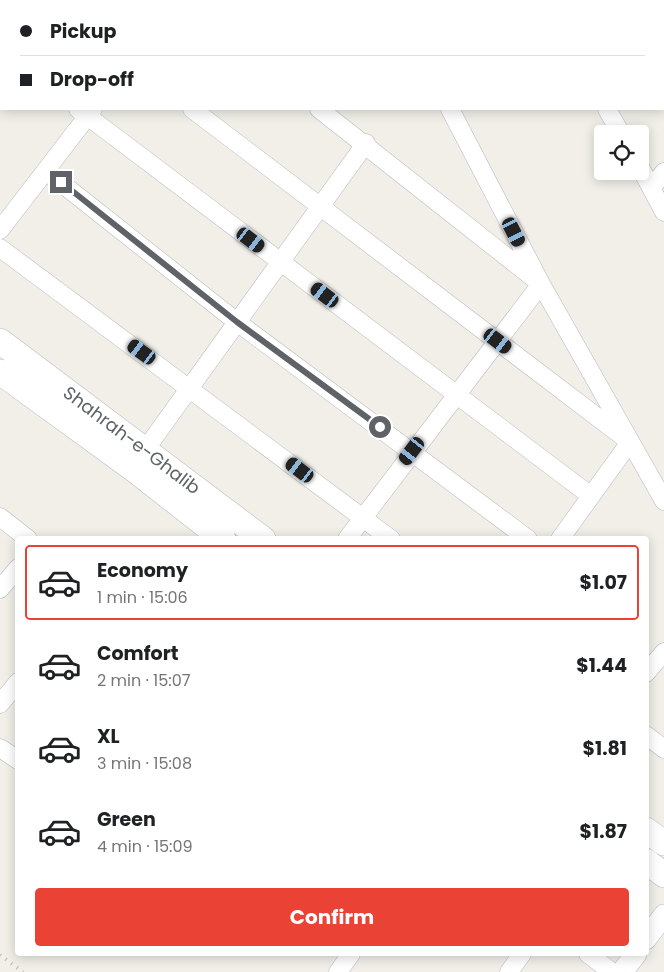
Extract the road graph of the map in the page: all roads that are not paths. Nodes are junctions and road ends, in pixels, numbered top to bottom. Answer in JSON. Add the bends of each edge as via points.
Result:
{"nodes":[{"id":1,"x":193,"y":110,"type":"edge"},
{"id":2,"x":321,"y":110,"type":"edge"},
{"id":3,"x":451,"y":110,"type":"edge"},
{"id":4,"x":607,"y":110,"type":"edge"},
{"id":5,"x":86,"y":111,"type":"edge"},
{"id":6,"x":616,"y":125,"type":"edge"},
{"id":7,"x":366,"y":143,"type":"junction"},
{"id":8,"x":46,"y":171,"type":"junction"},
{"id":9,"x":664,"y":172,"type":"edge"},
{"id":10,"x":648,"y":180,"type":"edge"},
{"id":11,"x":652,"y":187,"type":"junction"},
{"id":12,"x":321,"y":207,"type":"junction"},
{"id":13,"x":664,"y":212,"type":"edge"},
{"id":14,"x":0,"y":230,"type":"edge"},
{"id":15,"x":0,"y":248,"type":"edge"},
{"id":16,"x":281,"y":262,"type":"junction"},
{"id":17,"x":541,"y":284,"type":"junction"},
{"id":18,"x":237,"y":322,"type":"junction"},
{"id":19,"x":0,"y":341,"type":"edge"},
{"id":20,"x":498,"y":341,"type":"junction"},
{"id":21,"x":0,"y":372,"type":"edge"},
{"id":22,"x":189,"y":387,"type":"junction"},
{"id":23,"x":457,"y":395,"type":"junction"},
{"id":24,"x":630,"y":442,"type":"junction"},
{"id":25,"x":145,"y":450,"type":"junction"},
{"id":26,"x":412,"y":451,"type":"junction"},
{"id":27,"x":591,"y":496,"type":"junction"},
{"id":28,"x":664,"y":501,"type":"edge"},
{"id":29,"x":0,"y":517,"type":"edge"},
{"id":30,"x":363,"y":517,"type":"junction"},
{"id":31,"x":24,"y":536,"type":"edge"},
{"id":32,"x":219,"y":536,"type":"edge"},
{"id":33,"x":259,"y":536,"type":"edge"},
{"id":34,"x":349,"y":536,"type":"edge"},
{"id":35,"x":387,"y":536,"type":"edge"},
{"id":36,"x":524,"y":536,"type":"edge"},
{"id":37,"x":562,"y":536,"type":"edge"},
{"id":38,"x":15,"y":572,"type":"edge"},
{"id":39,"x":0,"y":589,"type":"edge"},
{"id":40,"x":664,"y":652,"type":"edge"},
{"id":41,"x":649,"y":670,"type":"edge"},
{"id":42,"x":15,"y":686,"type":"edge"},
{"id":43,"x":0,"y":704,"type":"edge"},
{"id":44,"x":649,"y":737,"type":"edge"},
{"id":45,"x":0,"y":748,"type":"edge"},
{"id":46,"x":664,"y":748,"type":"edge"},
{"id":47,"x":15,"y":758,"type":"edge"},
{"id":48,"x":649,"y":832,"type":"edge"},
{"id":49,"x":664,"y":844,"type":"edge"},
{"id":50,"x":649,"y":863,"type":"edge"},
{"id":51,"x":664,"y":875,"type":"edge"},
{"id":52,"x":664,"y":915,"type":"edge"},
{"id":53,"x":649,"y":935,"type":"edge"},
{"id":54,"x":350,"y":956,"type":"edge"},
{"id":55,"x":520,"y":956,"type":"edge"},
{"id":56,"x":591,"y":956,"type":"edge"},
{"id":57,"x":634,"y":956,"type":"edge"},
{"id":58,"x":338,"y":972,"type":"edge"},
{"id":59,"x":508,"y":972,"type":"edge"},
{"id":60,"x":612,"y":972,"type":"edge"},
{"id":61,"x":622,"y":972,"type":"edge"}],
"edges":[{"from":1,"to":12,"type":"street"},
{"from":2,"to":7,"type":"street"},
{"from":3,"to":17,"type":"street"},
{"from":4,"to":6,"type":"street"},
{"from":5,"to":8,"type":"street"},
{"from":5,"to":16,"type":"street"},
{"from":7,"to":12,"type":"street"},
{"from":7,"to":17,"type":"street"},
{"from":8,"to":14,"type":"street"},
{"from":8,"to":18,"type":"street"},
{"from":9,"to":11,"type":"street"},
{"from":10,"to":11,"type":"street"},
{"from":11,"to":13,"type":"street"},
{"from":12,"to":16,"type":"street"},
{"from":12,"to":20,"type":"street"},
{"from":15,"to":22,"type":"street"},
{"from":16,"to":18,"type":"street"},
{"from":16,"to":23,"type":"street"},
{"from":17,"to":20,"type":"street"},
{"from":17,"to":24,"type":"street"},
{"from":18,"to":22,"type":"street"},
{"from":18,"to":26,"type":"street"},
{"from":19,"to":25,"type":"main road","name":"Shahrah-e-Ghalib"},
{"from":20,"to":23,"type":"street"},
{"from":20,"to":24,"type":"street"},
{"from":21,"to":32,"type":"main road","name":"Shahrah-e-Ghalib"},
{"from":22,"to":25,"type":"street"},
{"from":22,"to":30,"type":"street"},
{"from":23,"to":26,"type":"street"},
{"from":23,"to":27,"type":"street"},
{"from":24,"to":27,"type":"street"},
{"from":24,"to":28,"type":"street"},
{"from":25,"to":33,"type":"main road","name":"Shahrah-e-Ghalib"},
{"from":26,"to":30,"type":"street"},
{"from":26,"to":36,"type":"street"},
{"from":27,"to":37,"type":"street"},
{"from":29,"to":31,"type":"street"},
{"from":30,"to":34,"type":"street"},
{"from":30,"to":35,"type":"street"},
{"from":38,"to":39,"type":"street"},
{"from":40,"to":41,"type":"street"},
{"from":42,"to":43,"type":"street"},
{"from":44,"to":46,"type":"street"},
{"from":45,"to":47,"type":"street"},
{"from":48,"to":49,"type":"main road"},
{"from":50,"to":51,"type":"main road"},
{"from":52,"to":53,"type":"street"},
{"from":54,"to":58,"type":"street"},
{"from":55,"to":59,"type":"street"},
{"from":56,"to":60,"type":"street"},
{"from":57,"to":61,"type":"street"}]}
